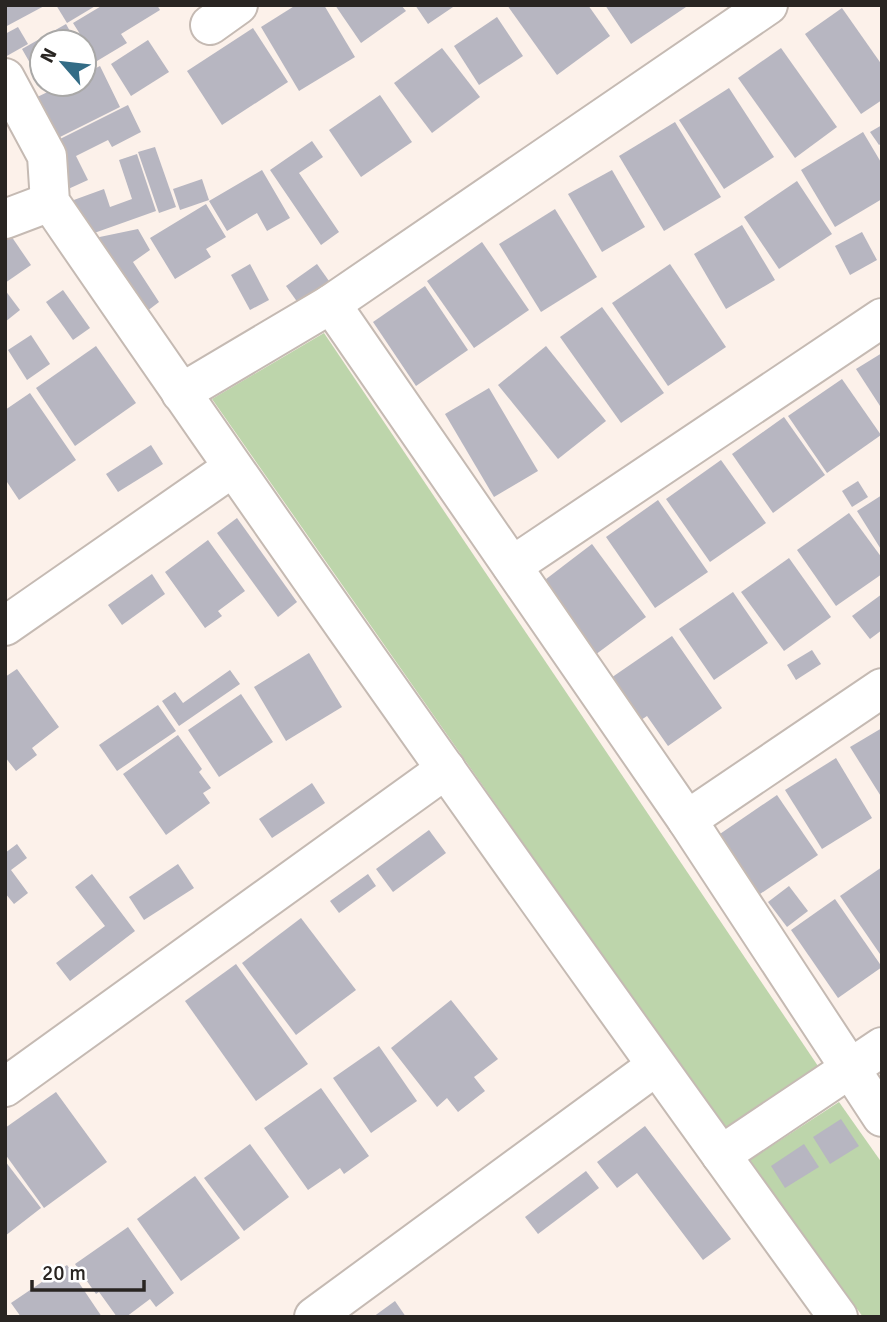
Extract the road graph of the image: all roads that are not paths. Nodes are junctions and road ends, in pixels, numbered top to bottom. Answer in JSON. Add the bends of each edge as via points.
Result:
{"nodes":[{"id":1,"x":768,"y":5,"type":"edge"},
{"id":2,"x":5,"y":78,"type":"edge"},
{"id":3,"x":50,"y":202,"type":"junction"},
{"id":4,"x":5,"y":219,"type":"edge"},
{"id":5,"x":331,"y":304,"type":"junction"},
{"id":6,"x":882,"y":318,"type":"edge"},
{"id":7,"x":181,"y":393,"type":"junction"},
{"id":8,"x":232,"y":468,"type":"junction"},
{"id":9,"x":512,"y":566,"type":"junction"},
{"id":10,"x":5,"y":626,"type":"edge"},
{"id":11,"x":882,"y":688,"type":"edge"},
{"id":12,"x":446,"y":769,"type":"junction"},
{"id":13,"x":687,"y":820,"type":"junction"},
{"id":14,"x":882,"y":1047,"type":"edge"},
{"id":15,"x":656,"y":1066,"type":"junction"},
{"id":16,"x":850,"y":1069,"type":"junction"},
{"id":17,"x":5,"y":1087,"type":"edge"},
{"id":18,"x":882,"y":1117,"type":"edge"},
{"id":19,"x":721,"y":1155,"type":"junction"},
{"id":20,"x":314,"y":1317,"type":"edge"},
{"id":21,"x":838,"y":1317,"type":"edge"}],
"edges":[{"from":1,"to":5,"type":"street"},
{"from":2,"to":3,"type":"street","via":[[47,156]]},
{"from":3,"to":4,"type":"street"},
{"from":3,"to":7,"type":"street"},
{"from":5,"to":7,"type":"street"},
{"from":5,"to":9,"type":"street"},
{"from":6,"to":9,"type":"street"},
{"from":7,"to":8,"type":"street"},
{"from":8,"to":10,"type":"street"},
{"from":8,"to":12,"type":"street"},
{"from":9,"to":13,"type":"street"},
{"from":11,"to":13,"type":"street"},
{"from":12,"to":15,"type":"street"},
{"from":12,"to":17,"type":"street"},
{"from":13,"to":16,"type":"street"},
{"from":14,"to":16,"type":"street"},
{"from":15,"to":19,"type":"street"},
{"from":15,"to":20,"type":"street"},
{"from":16,"to":18,"type":"street"},
{"from":16,"to":19,"type":"street"},
{"from":19,"to":21,"type":"street"}]}
